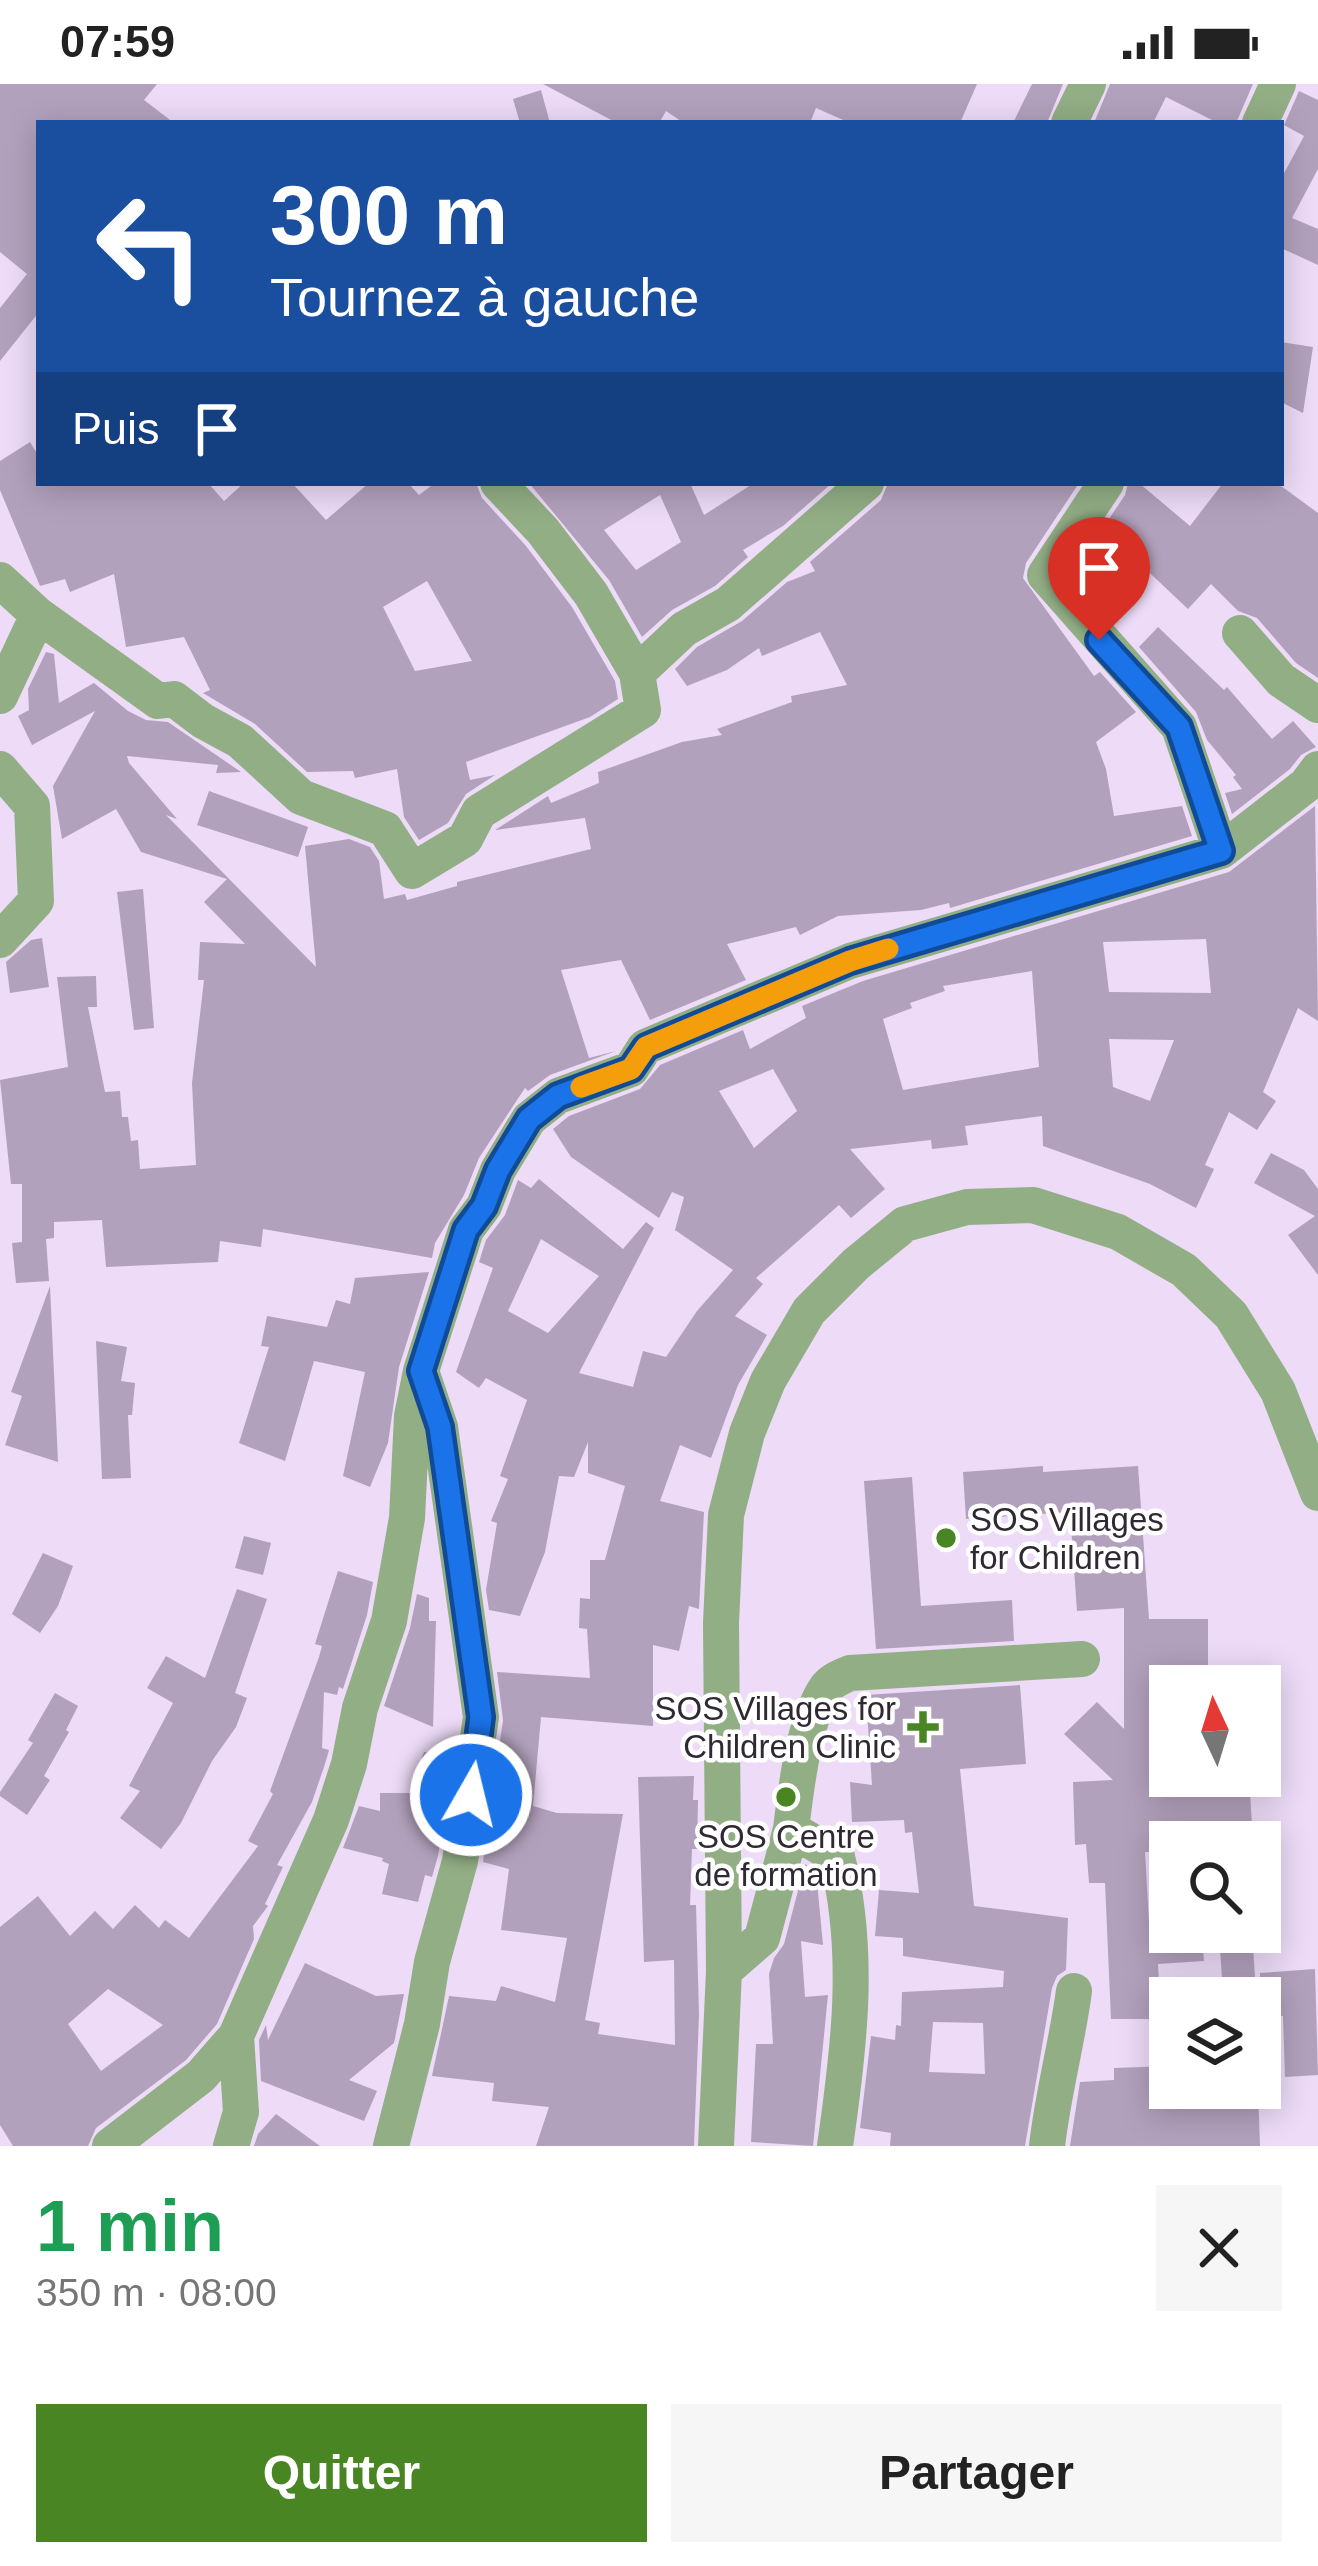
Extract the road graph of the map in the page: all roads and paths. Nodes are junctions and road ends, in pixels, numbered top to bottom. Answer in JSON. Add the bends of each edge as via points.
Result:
{"nodes":[{"id":1,"x":1088,"y":84,"type":"edge"},
{"id":2,"x":1278,"y":84,"type":"edge"},
{"id":3,"x":1070,"y":120,"type":"edge"},
{"id":4,"x":1262,"y":120,"type":"edge"},
{"id":5,"x":501,"y":486,"type":"edge"},
{"id":6,"x":863,"y":486,"type":"edge"},
{"id":7,"x":1104,"y":486,"type":"edge"},
{"id":8,"x":0,"y":580,"type":"edge"},
{"id":9,"x":38,"y":615,"type":"junction"},
{"id":10,"x":1240,"y":633,"type":"dead end"},
{"id":11,"x":637,"y":673,"type":"junction"},
{"id":12,"x":0,"y":696,"type":"edge"},
{"id":13,"x":1318,"y":705,"type":"edge"},
{"id":14,"x":0,"y":769,"type":"edge"},
{"id":15,"x":1318,"y":769,"type":"edge"},
{"id":16,"x":1221,"y":851,"type":"junction"},
{"id":17,"x":0,"y":940,"type":"edge"},
{"id":18,"x":421,"y":1371,"type":"junction"},
{"id":19,"x":1318,"y":1493,"type":"edge"},
{"id":20,"x":1082,"y":1659,"type":"dead end"},
{"id":21,"x":791,"y":1829,"type":"junction"},
{"id":22,"x":724,"y":1971,"type":"junction"},
{"id":23,"x":1074,"y":1991,"type":"dead end"},
{"id":24,"x":236,"y":2036,"type":"junction"},
{"id":25,"x":110,"y":2146,"type":"edge"},
{"id":26,"x":231,"y":2146,"type":"edge"},
{"id":27,"x":391,"y":2146,"type":"edge"},
{"id":28,"x":716,"y":2146,"type":"edge"},
{"id":29,"x":835,"y":2146,"type":"edge"},
{"id":30,"x":1047,"y":2146,"type":"edge"}],
"edges":[{"from":1,"to":3,"type":"street"},
{"from":2,"to":4,"type":"street"},
{"from":5,"to":11,"type":"street","via":[[591,594]]},
{"from":6,"to":11,"type":"street"},
{"from":7,"to":16,"type":"street","via":[[1045,574],[1179,727]]},
{"from":8,"to":9,"type":"street"},
{"from":9,"to":11,"type":"street","via":[[158,701],[173,699],[240,741],[301,797],[386,829],[412,872],[465,839],[479,812],[643,710]]},
{"from":9,"to":12,"type":"street"},
{"from":10,"to":13,"type":"street","via":[[1281,680]]},
{"from":14,"to":17,"type":"street","via":[[32,806],[36,901]]},
{"from":15,"to":16,"type":"street"},
{"from":16,"to":18,"type":"street","via":[[850,961],[646,1047],[631,1069],[558,1096],[529,1119],[466,1230]]},
{"from":18,"to":24,"type":"street","via":[[389,1621],[331,1820]]},
{"from":18,"to":27,"type":"street","via":[[440,1427],[481,1717],[460,1862]]},
{"from":19,"to":22,"type":"street","via":[[1278,1391],[1231,1315],[1184,1270],[1118,1232],[1033,1205],[967,1207],[905,1224],[809,1311],[768,1381],[726,1515]]},
{"from":20,"to":21,"type":"street","via":[[850,1673],[829,1683],[797,1781]]},
{"from":21,"to":22,"type":"street","via":[[762,1938]]},
{"from":21,"to":29,"type":"street","via":[[837,1857],[850,1909],[851,2032]]},
{"from":22,"to":28,"type":"street"},
{"from":23,"to":30,"type":"street"},
{"from":24,"to":25,"type":"street","via":[[201,2076]]},
{"from":24,"to":26,"type":"street","via":[[241,2111]]}]}
